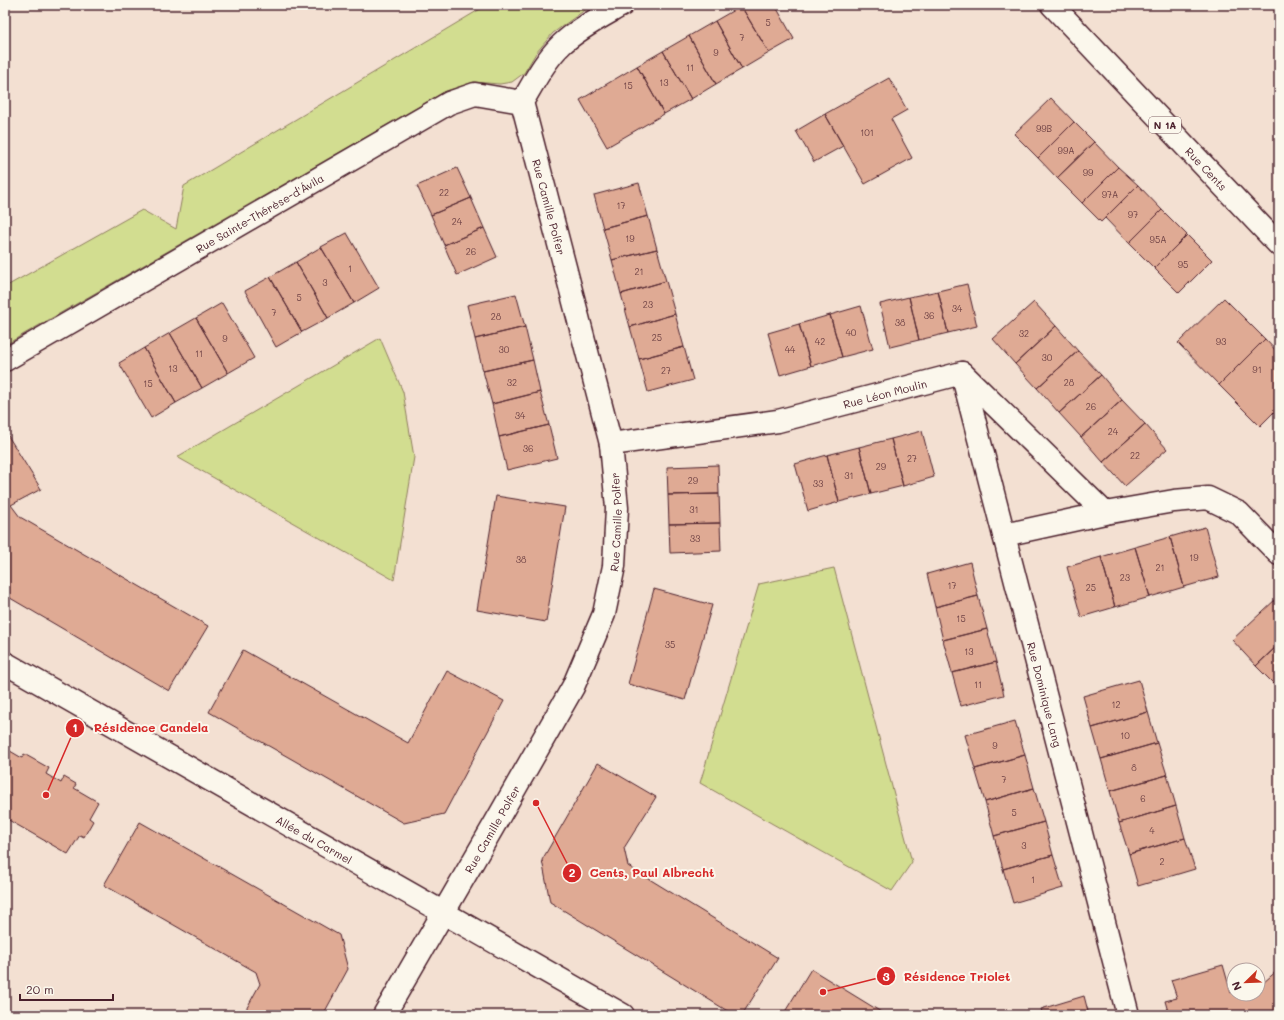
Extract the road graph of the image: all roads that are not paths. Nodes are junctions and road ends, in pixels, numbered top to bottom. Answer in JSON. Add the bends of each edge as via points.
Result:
{"nodes":[{"id":1,"x":622,"y":5,"type":"edge"},
{"id":2,"x":1052,"y":5,"type":"edge"},
{"id":3,"x":522,"y":102,"type":"junction"},
{"id":4,"x":1279,"y":244,"type":"edge"},
{"id":5,"x":5,"y":360,"type":"edge"},
{"id":6,"x":962,"y":373,"type":"junction"},
{"id":7,"x":611,"y":444,"type":"junction"},
{"id":8,"x":1105,"y":513,"type":"junction"},
{"id":9,"x":1004,"y":534,"type":"junction"},
{"id":10,"x":1279,"y":554,"type":"edge"},
{"id":11,"x":5,"y":663,"type":"edge"},
{"id":12,"x":443,"y":913,"type":"junction"},
{"id":13,"x":384,"y":1015,"type":"edge"},
{"id":14,"x":623,"y":1015,"type":"edge"},
{"id":15,"x":1128,"y":1015,"type":"edge"}],
"edges":[{"from":1,"to":3,"type":"street","via":[[563,43],[546,62]]},
{"from":2,"to":4,"type":"street","name":"Rue Cents","number":"N 1A"},
{"from":3,"to":5,"type":"street","name":"Rue Sainte-Thérèse-d'Ávila","via":[[475,94],[449,103]]},
{"from":3,"to":7,"type":"street","name":"Rue Camille Polfer"},
{"from":6,"to":7,"type":"street","name":"Rue Léon Moulin","via":[[778,420]]},
{"from":6,"to":8,"type":"street"},
{"from":6,"to":9,"type":"street","name":"Rue Dominique Lang"},
{"from":7,"to":12,"type":"street","name":"Rue Camille Polfer","via":[[617,508],[614,566],[604,614],[573,687]]},
{"from":8,"to":9,"type":"street"},
{"from":8,"to":10,"type":"street","via":[[1208,498],[1239,513]]},
{"from":9,"to":15,"type":"street","name":"Rue Dominique Lang"},
{"from":11,"to":12,"type":"street","name":"Allée du Carmel"},
{"from":12,"to":13,"type":"street","name":"Rue Camille Polfer"},
{"from":12,"to":14,"type":"street","name":"Allée du Carmel"}]}
